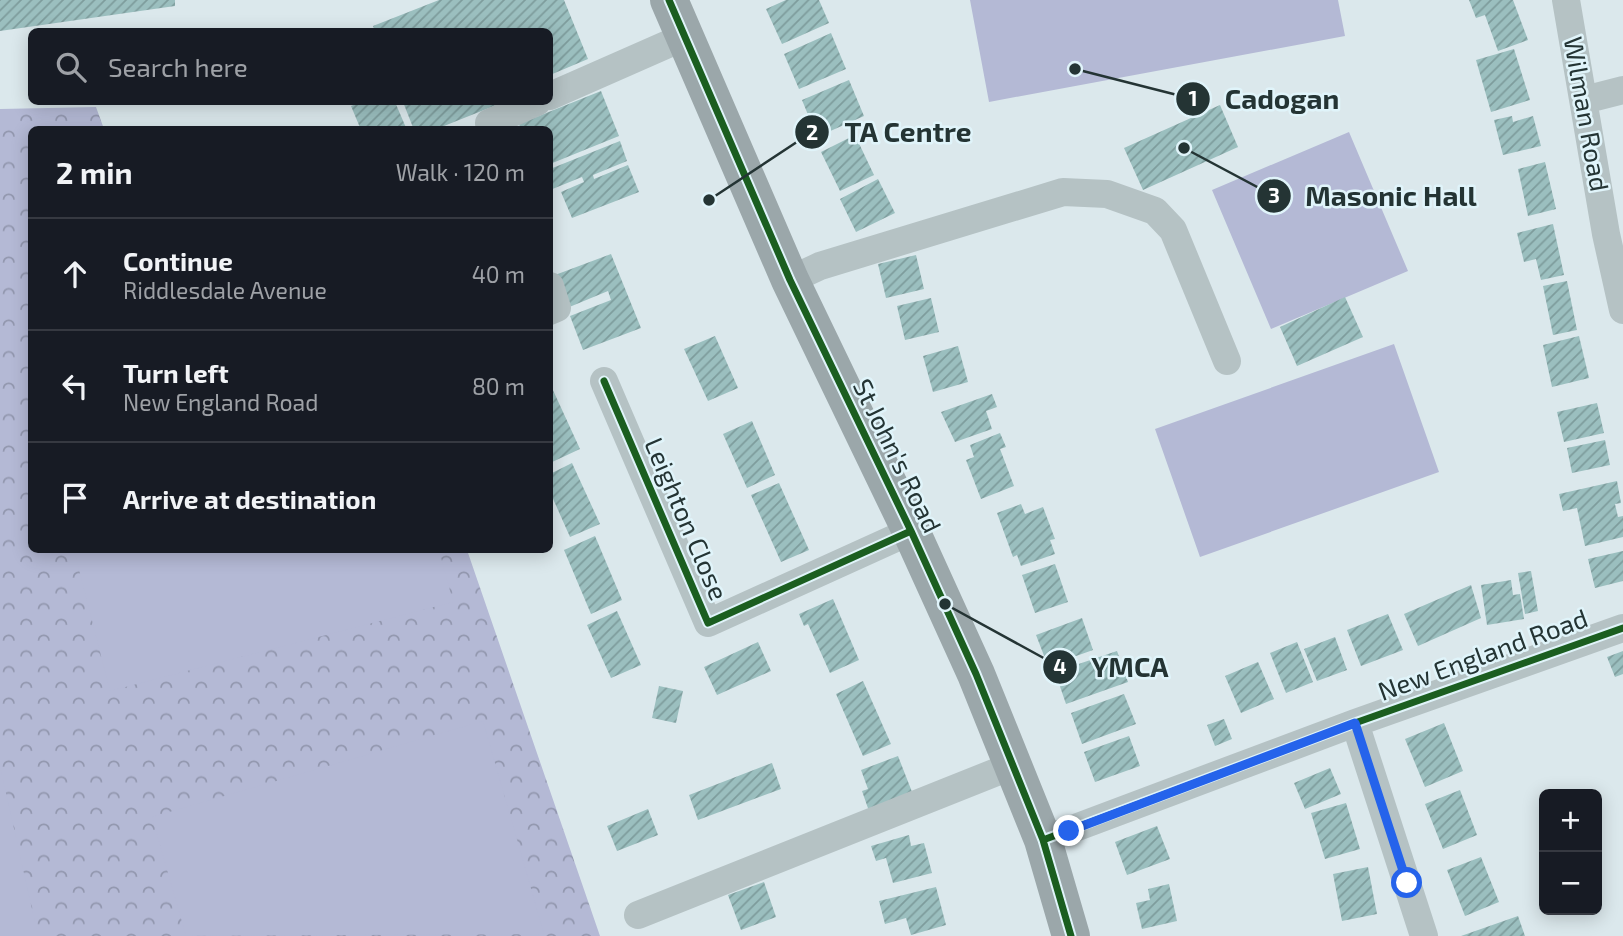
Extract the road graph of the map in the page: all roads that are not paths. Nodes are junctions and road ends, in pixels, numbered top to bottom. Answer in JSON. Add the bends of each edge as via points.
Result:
{"nodes":[{"id":1,"x":669,"y":0,"type":"edge"},
{"id":2,"x":1566,"y":0,"type":"edge"},
{"id":3,"x":684,"y":37,"type":"junction"},
{"id":4,"x":1623,"y":90,"type":"edge"},
{"id":5,"x":553,"y":95,"type":"edge"},
{"id":6,"x":1584,"y":100,"type":"junction"},
{"id":7,"x":531,"y":105,"type":"edge"},
{"id":8,"x":486,"y":126,"type":"edge"},
{"id":9,"x":790,"y":280,"type":"junction"},
{"id":10,"x":553,"y":295,"type":"edge"},
{"id":11,"x":553,"y":310,"type":"edge"},
{"id":12,"x":1623,"y":310,"type":"edge"},
{"id":13,"x":1227,"y":361,"type":"dead end"},
{"id":14,"x":604,"y":381,"type":"dead end"},
{"id":15,"x":911,"y":531,"type":"junction"},
{"id":16,"x":1623,"y":628,"type":"edge"},
{"id":17,"x":1355,"y":723,"type":"junction"},
{"id":18,"x":1014,"y":765,"type":"junction"},
{"id":19,"x":1043,"y":841,"type":"junction"},
{"id":20,"x":638,"y":915,"type":"dead end"},
{"id":21,"x":1071,"y":936,"type":"edge"},
{"id":22,"x":1424,"y":936,"type":"edge"}],
"edges":[{"from":1,"to":3,"type":"highway","name":"St John's Road"},
{"from":2,"to":6,"type":"street","name":"Wilman Road"},
{"from":3,"to":5,"type":"street"},
{"from":3,"to":9,"type":"highway","name":"St John's Road"},
{"from":4,"to":6,"type":"street"},
{"from":6,"to":12,"type":"street","name":"Wilman Road"},
{"from":7,"to":8,"type":"street"},
{"from":9,"to":13,"type":"street","via":[[820,266],[1063,192],[1107,194],[1155,211],[1173,230]]},
{"from":9,"to":15,"type":"highway","name":"St John's Road"},
{"from":10,"to":11,"type":"street","via":[[557,308]]},
{"from":14,"to":15,"type":"street","name":"Leighton Close","via":[[708,623]]},
{"from":15,"to":18,"type":"highway","name":"St John's Road"},
{"from":16,"to":17,"type":"street","name":"New England Road"},
{"from":17,"to":19,"type":"street","name":"New England Road"},
{"from":17,"to":22,"type":"street"},
{"from":18,"to":19,"type":"highway","name":"St John's Road"},
{"from":18,"to":20,"type":"street"},
{"from":19,"to":21,"type":"highway","name":"St John's Road"}]}
